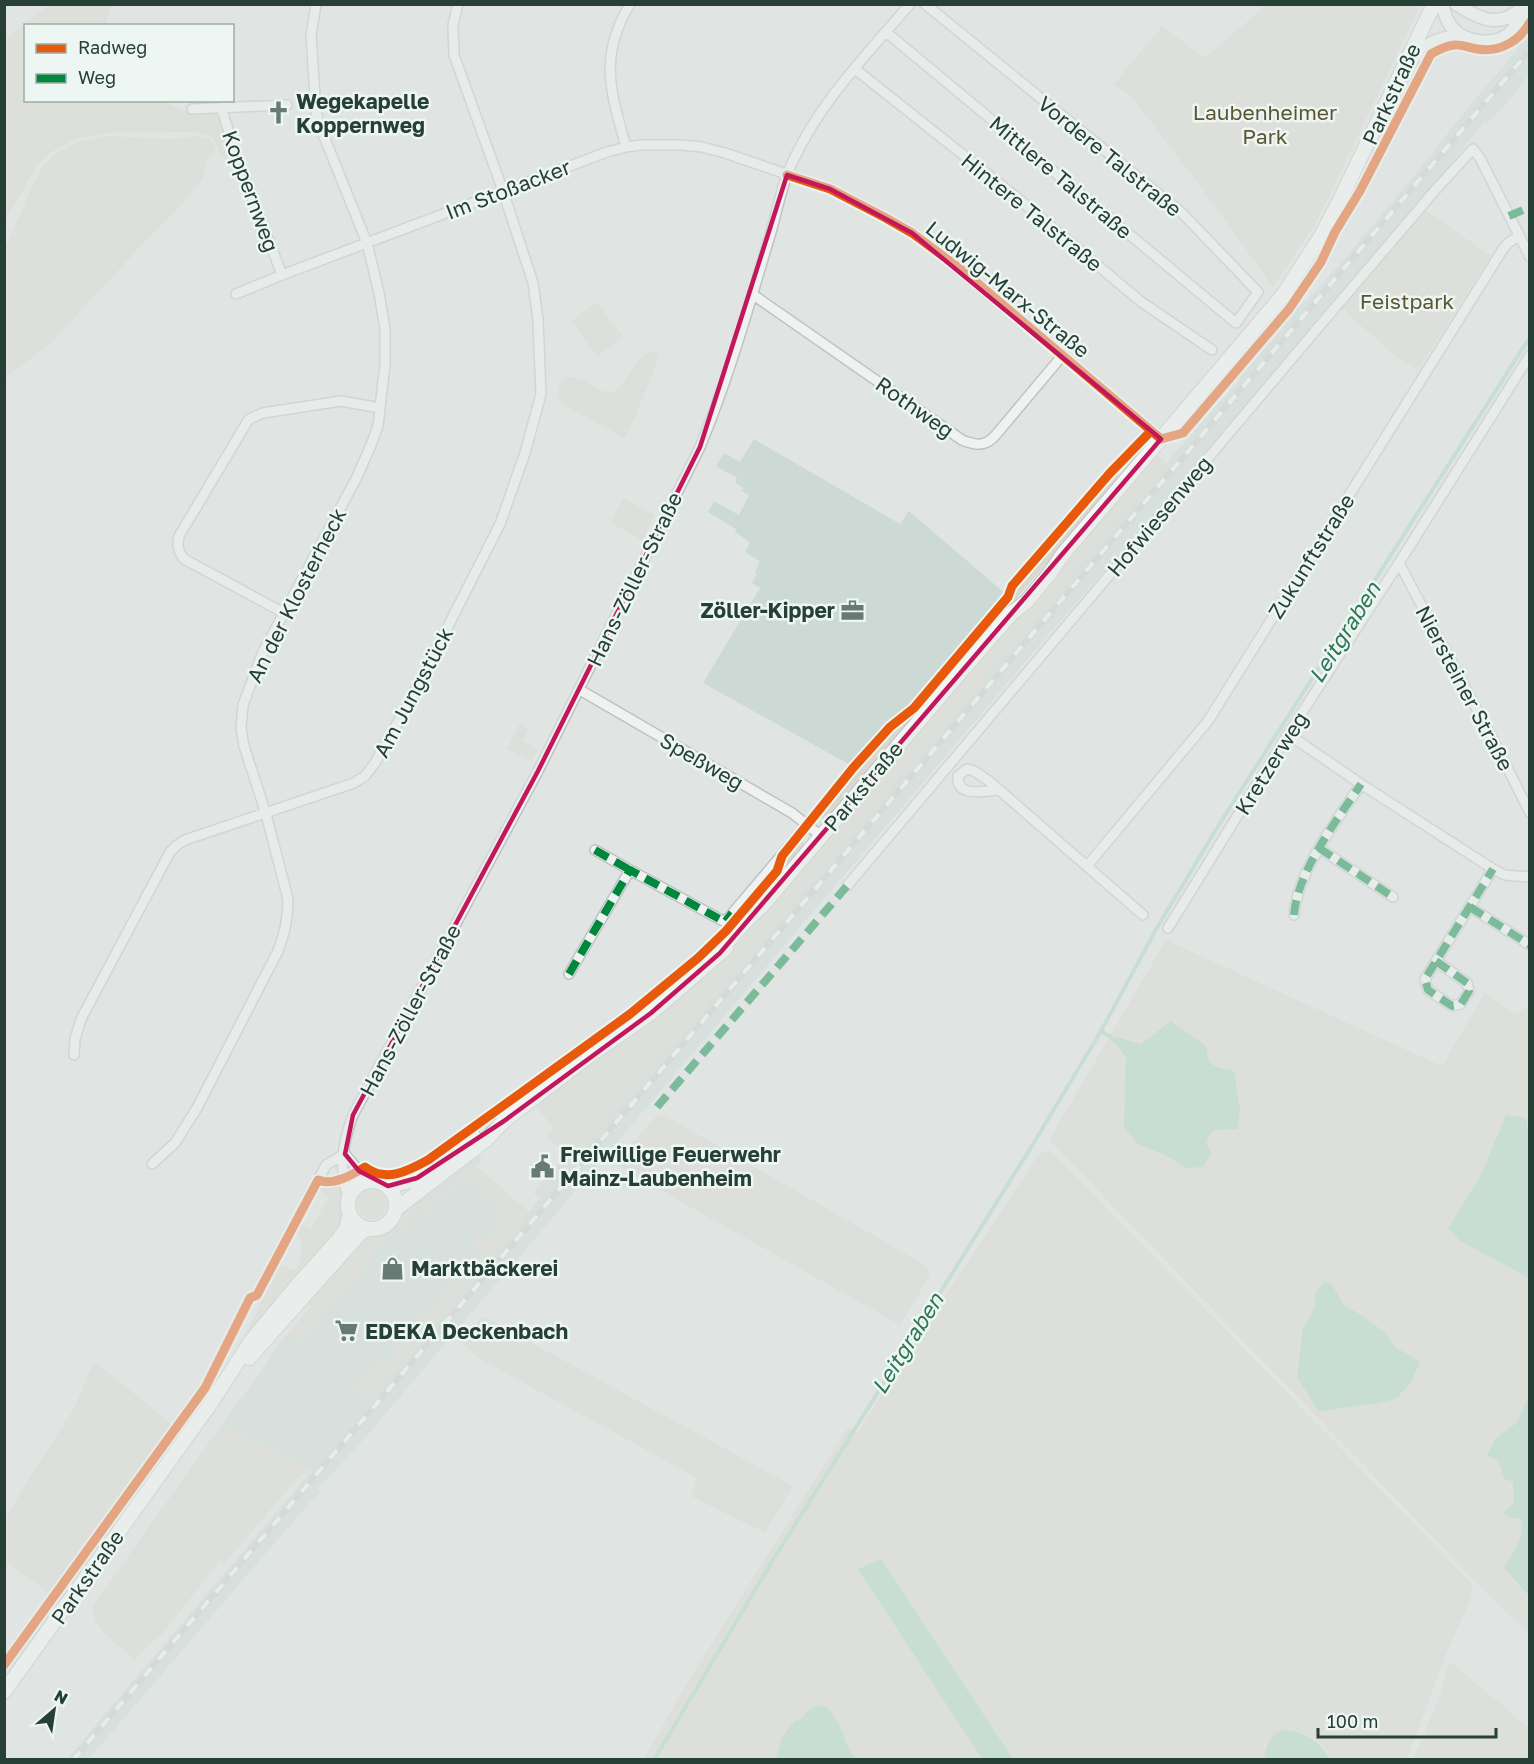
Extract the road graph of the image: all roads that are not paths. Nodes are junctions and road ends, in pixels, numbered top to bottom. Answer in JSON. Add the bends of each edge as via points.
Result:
{"nodes":[{"id":1,"x":316,"y":4,"type":"edge"},
{"id":2,"x":458,"y":4,"type":"edge"},
{"id":3,"x":630,"y":4,"type":"edge"},
{"id":4,"x":910,"y":4,"type":"edge"},
{"id":5,"x":925,"y":4,"type":"edge"},
{"id":6,"x":1434,"y":4,"type":"edge"},
{"id":7,"x":1442,"y":4,"type":"edge"},
{"id":8,"x":1455,"y":4,"type":"edge"},
{"id":9,"x":1526,"y":4,"type":"edge"},
{"id":10,"x":886,"y":32,"type":"junction"},
{"id":11,"x":1462,"y":36,"type":"junction"},
{"id":12,"x":855,"y":69,"type":"junction"},
{"id":13,"x":1401,"y":73,"type":"junction"},
{"id":14,"x":287,"y":105,"type":"dead end"},
{"id":15,"x":221,"y":107,"type":"junction"},
{"id":16,"x":192,"y":109,"type":"dead end"},
{"id":17,"x":626,"y":147,"type":"junction"},
{"id":18,"x":787,"y":175,"type":"junction"},
{"id":19,"x":504,"y":191,"type":"junction"},
{"id":20,"x":1519,"y":236,"type":"junction"},
{"id":21,"x":367,"y":243,"type":"junction"},
{"id":22,"x":1530,"y":257,"type":"edge"},
{"id":23,"x":282,"y":274,"type":"junction"},
{"id":24,"x":236,"y":294,"type":"dead end"},
{"id":25,"x":752,"y":294,"type":"junction"},
{"id":26,"x":1236,"y":323,"type":"joint"},
{"id":27,"x":1212,"y":350,"type":"dead end"},
{"id":28,"x":1530,"y":355,"type":"edge"},
{"id":29,"x":1062,"y":356,"type":"junction"},
{"id":30,"x":380,"y":408,"type":"junction"},
{"id":31,"x":1161,"y":439,"type":"junction"},
{"id":32,"x":1399,"y":563,"type":"junction"},
{"id":33,"x":284,"y":613,"type":"junction"},
{"id":34,"x":580,"y":690,"type":"junction"},
{"id":35,"x":1288,"y":734,"type":"junction"},
{"id":36,"x":951,"y":762,"type":"junction"},
{"id":37,"x":963,"y":771,"type":"junction"},
{"id":38,"x":1361,"y":784,"type":"junction"},
{"id":39,"x":999,"y":790,"type":"junction"},
{"id":40,"x":1530,"y":813,"type":"edge"},
{"id":41,"x":266,"y":814,"type":"junction"},
{"id":42,"x":807,"y":825,"type":"junction"},
{"id":43,"x":821,"y":837,"type":"junction"},
{"id":44,"x":1320,"y":848,"type":"junction"},
{"id":45,"x":595,"y":850,"type":"dead end"},
{"id":46,"x":1087,"y":866,"type":"junction"},
{"id":47,"x":1493,"y":869,"type":"junction"},
{"id":48,"x":630,"y":870,"type":"junction"},
{"id":49,"x":1530,"y":877,"type":"edge"},
{"id":50,"x":847,"y":885,"type":"dead end"},
{"id":51,"x":1393,"y":897,"type":"dead end"},
{"id":52,"x":1470,"y":907,"type":"junction"},
{"id":53,"x":1143,"y":915,"type":"dead end"},
{"id":54,"x":1294,"y":915,"type":"dead end"},
{"id":55,"x":1168,"y":928,"type":"dead end"},
{"id":56,"x":1530,"y":945,"type":"edge"},
{"id":57,"x":1436,"y":962,"type":"junction"},
{"id":58,"x":569,"y":974,"type":"dead end"},
{"id":59,"x":74,"y":1055,"type":"dead end"},
{"id":60,"x":504,"y":1120,"type":"junction"},
{"id":61,"x":345,"y":1154,"type":"junction"},
{"id":62,"x":152,"y":1164,"type":"dead end"},
{"id":63,"x":371,"y":1181,"type":"junction"},
{"id":64,"x":388,"y":1186,"type":"junction"},
{"id":65,"x":349,"y":1199,"type":"junction"},
{"id":66,"x":396,"y":1209,"type":"junction"},
{"id":67,"x":350,"y":1214,"type":"junction"},
{"id":68,"x":370,"y":1229,"type":"junction"},
{"id":69,"x":257,"y":1295,"type":"dead end"},
{"id":70,"x":211,"y":1403,"type":"junction"},
{"id":71,"x":4,"y":1692,"type":"edge"}],
"edges":[{"from":1,"to":21,"type":"street","name":"An der Klosterheck","via":[[311,35],[316,112]]},
{"from":2,"to":19,"type":"street","name":"Am Jungstück","via":[[453,25],[454,56]]},
{"from":3,"to":17,"type":"street","via":[[616,33],[609,77]]},
{"from":4,"to":10,"type":"street","name":"Hans-Zöller-Straße"},
{"from":5,"to":26,"type":"street","name":"Vordere Talstraße","via":[[1182,213],[1258,292]]},
{"from":6,"to":13,"type":"main road","name":"Parkstraße"},
{"from":7,"to":11,"type":"street","via":[[1450,25]]},
{"from":8,"to":9,"type":"street","via":[[1493,21],[1512,16]]},
{"from":9,"to":11,"type":"street","via":[[1516,27],[1505,37],[1483,41]]},
{"from":10,"to":12,"type":"street","name":"Hans-Zöller-Straße"},
{"from":10,"to":26,"type":"street","name":"Mittlere Talstraße"},
{"from":11,"to":13,"type":"street","via":[[1443,37],[1423,47]]},
{"from":12,"to":18,"type":"street","name":"Hans-Zöller-Straße","via":[[825,107]]},
{"from":12,"to":27,"type":"street","name":"Hintere Talstraße","via":[[1140,301]]},
{"from":13,"to":31,"type":"main road","name":"Parkstraße","via":[[1341,198],[1300,270]]},
{"from":14,"to":15,"type":"street","name":"Koppernweg"},
{"from":15,"to":16,"type":"street","name":"Koppernweg"},
{"from":15,"to":23,"type":"street","name":"Koppernweg"},
{"from":17,"to":18,"type":"street","name":"Im Stoßacker","via":[[702,147]]},
{"from":17,"to":19,"type":"street","name":"Im Stoßacker"},
{"from":18,"to":25,"type":"street","name":"Hans-Zöller-Straße"},
{"from":18,"to":29,"type":"street","name":"Ludwig-Marx-Straße","via":[[830,189],[912,232]]},
{"from":19,"to":21,"type":"street","name":"Im Stoßacker"},
{"from":19,"to":41,"type":"street","name":"Am Jungstück","via":[[533,283],[542,394],[500,524],[411,699],[365,776]]},
{"from":20,"to":22,"type":"street"},
{"from":20,"to":36,"type":"street","name":"Hofwiesenweg","via":[[1473,149]]},
{"from":20,"to":46,"type":"street","name":"Zukunftstraße","via":[[1503,249],[1208,721]]},
{"from":21,"to":23,"type":"street","name":"Im Stoßacker"},
{"from":21,"to":30,"type":"street","name":"An der Klosterheck","via":[[386,329]]},
{"from":23,"to":24,"type":"street","name":"Im Stoßacker"},
{"from":25,"to":29,"type":"street","name":"Rothweg","via":[[972,444],[983,444],[994,437]]},
{"from":25,"to":34,"type":"street","name":"Hans-Zöller-Straße","via":[[700,447]]},
{"from":28,"to":32,"type":"street","name":"Kretzerweg"},
{"from":29,"to":31,"type":"street","name":"Ludwig-Marx-Straße"},
{"from":30,"to":33,"type":"street","name":"An der Klosterheck","via":[[378,426],[357,477]]},
{"from":30,"to":33,"type":"street","via":[[341,401],[263,412],[249,419],[179,536],[177,545],[184,559]]},
{"from":31,"to":43,"type":"main road","name":"Parkstraße","via":[[1027,601],[1012,613]]},
{"from":32,"to":35,"type":"street","name":"Kretzerweg"},
{"from":32,"to":40,"type":"street","name":"Niersteiner Straße"},
{"from":33,"to":41,"type":"street","name":"An der Klosterheck","via":[[256,668],[243,705],[244,746]]},
{"from":34,"to":42,"type":"street","name":"Speßweg"},
{"from":34,"to":61,"type":"street","name":"Hans-Zöller-Straße","via":[[353,1115]]},
{"from":35,"to":38,"type":"street"},
{"from":35,"to":55,"type":"street","name":"Kretzerweg"},
{"from":36,"to":37,"type":"street"},
{"from":36,"to":50,"type":"street","name":"Hofwiesenweg"},
{"from":37,"to":39,"type":"street","via":[[974,771]]},
{"from":37,"to":39,"type":"street","via":[[957,780],[962,789]]},
{"from":38,"to":44,"type":"street"},
{"from":38,"to":47,"type":"street"},
{"from":39,"to":46,"type":"street"},
{"from":41,"to":59,"type":"street","name":"Am Jungstück","via":[[185,840],[171,852],[81,1020]]},
{"from":41,"to":62,"type":"street","name":"An der Klosterheck","via":[[288,899],[282,940],[197,1108],[175,1143]]},
{"from":42,"to":43,"type":"street","name":"Speßweg"},
{"from":42,"to":48,"type":"street","via":[[725,922]]},
{"from":43,"to":60,"type":"main road","name":"Parkstraße","via":[[735,942],[651,1012]]},
{"from":44,"to":51,"type":"street"},
{"from":44,"to":54,"type":"street","via":[[1299,889]]},
{"from":45,"to":48,"type":"street"},
{"from":46,"to":53,"type":"street"},
{"from":47,"to":49,"type":"street","via":[[1505,875]]},
{"from":47,"to":52,"type":"street"},
{"from":48,"to":58,"type":"street"},
{"from":52,"to":56,"type":"street"},
{"from":52,"to":57,"type":"street"},
{"from":57,"to":57,"type":"street","via":[[1425,979],[1428,990],[1452,1006],[1461,1004],[1469,991],[1467,983]]},
{"from":60,"to":64,"type":"main road","name":"Parkstraße","via":[[417,1178]]},
{"from":60,"to":66,"type":"main road","name":"Parkstraße","via":[[486,1140]]},
{"from":61,"to":63,"type":"street"},
{"from":61,"to":65,"type":"street","name":"Hans-Zöller-Straße","via":[[343,1179]]},
{"from":61,"to":69,"type":"street","via":[[322,1171]]},
{"from":63,"to":64,"type":"main road"},
{"from":63,"to":65,"type":"main road","via":[[355,1188]]},
{"from":64,"to":66,"type":"main road","via":[[394,1194]]},
{"from":65,"to":67,"type":"main road"},
{"from":66,"to":68,"type":"main road","via":[[387,1224]]},
{"from":67,"to":68,"type":"main road","via":[[358,1224]]},
{"from":67,"to":70,"type":"main road","name":"Parkstraße","via":[[338,1240],[251,1341]]},
{"from":68,"to":70,"type":"main road","name":"Parkstraße","via":[[354,1240]]},
{"from":70,"to":71,"type":"main road","name":"Parkstraße"}]}
